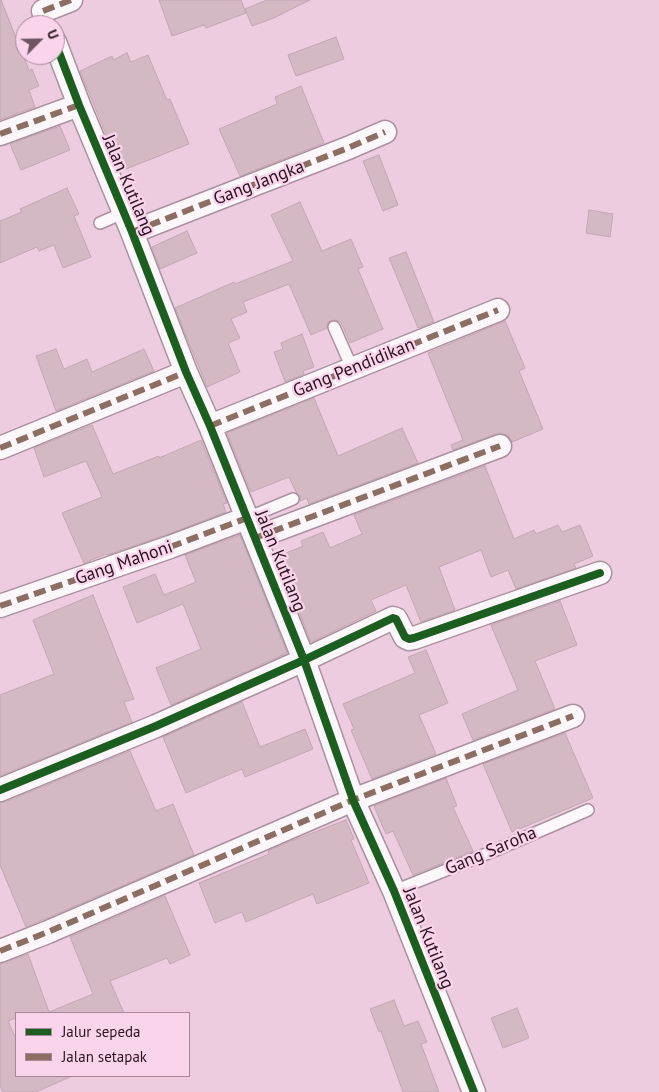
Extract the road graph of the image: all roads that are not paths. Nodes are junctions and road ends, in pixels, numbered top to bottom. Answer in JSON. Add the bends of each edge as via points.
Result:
{"nodes":[{"id":1,"x":71,"y":0,"type":"edge"},
{"id":2,"x":43,"y":12,"type":"edge"},
{"id":3,"x":63,"y":65,"type":"edge"},
{"id":4,"x":78,"y":105,"type":"junction"},
{"id":5,"x":385,"y":132,"type":"dead end"},
{"id":6,"x":0,"y":134,"type":"edge"},
{"id":7,"x":100,"y":223,"type":"dead end"},
{"id":8,"x":128,"y":223,"type":"junction"},
{"id":9,"x":498,"y":310,"type":"dead end"},
{"id":10,"x":334,"y":327,"type":"dead end"},
{"id":11,"x":352,"y":368,"type":"junction"},
{"id":12,"x":186,"y":372,"type":"junction"},
{"id":13,"x":210,"y":426,"type":"junction"},
{"id":14,"x":500,"y":446,"type":"dead end"},
{"id":15,"x":0,"y":448,"type":"edge"},
{"id":16,"x":293,"y":499,"type":"dead end"},
{"id":17,"x":251,"y":528,"type":"junction"},
{"id":18,"x":600,"y":573,"type":"dead end"},
{"id":19,"x":0,"y":606,"type":"edge"},
{"id":20,"x":304,"y":660,"type":"junction"},
{"id":21,"x":574,"y":716,"type":"dead end"},
{"id":22,"x":0,"y":790,"type":"edge"},
{"id":23,"x":353,"y":800,"type":"junction"},
{"id":24,"x":588,"y":810,"type":"dead end"},
{"id":25,"x":394,"y":891,"type":"junction"},
{"id":26,"x":0,"y":951,"type":"edge"},
{"id":27,"x":474,"y":1092,"type":"edge"}],
"edges":[{"from":1,"to":2,"type":"street"},
{"from":3,"to":4,"type":"street","name":"Jalan Kutilang"},
{"from":4,"to":6,"type":"street"},
{"from":4,"to":8,"type":"street","name":"Jalan Kutilang"},
{"from":5,"to":8,"type":"street","name":"Gang Jangka","via":[[348,148]]},
{"from":7,"to":8,"type":"lane"},
{"from":8,"to":12,"type":"street","name":"Jalan Kutilang"},
{"from":9,"to":11,"type":"street","name":"Gang Pendidikan"},
{"from":10,"to":11,"type":"lane"},
{"from":11,"to":13,"type":"street","name":"Gang Pendidikan"},
{"from":12,"to":13,"type":"street","name":"Jalan Kutilang"},
{"from":12,"to":15,"type":"street"},
{"from":13,"to":17,"type":"street","name":"Jalan Kutilang"},
{"from":14,"to":17,"type":"street","name":"Gang Mahoni"},
{"from":16,"to":17,"type":"lane"},
{"from":17,"to":19,"type":"street","name":"Gang Mahoni","via":[[170,547]]},
{"from":17,"to":20,"type":"street","name":"Jalan Kutilang"},
{"from":18,"to":20,"type":"street","via":[[414,638],[406,637],[393,618]]},
{"from":20,"to":22,"type":"street"},
{"from":20,"to":23,"type":"street","name":"Jalan Kutilang"},
{"from":21,"to":23,"type":"street"},
{"from":23,"to":25,"type":"street","name":"Jalan Kutilang"},
{"from":23,"to":26,"type":"street"},
{"from":24,"to":25,"type":"lane","name":"Gang Saroha"},
{"from":25,"to":27,"type":"street","name":"Jalan Kutilang"}]}
